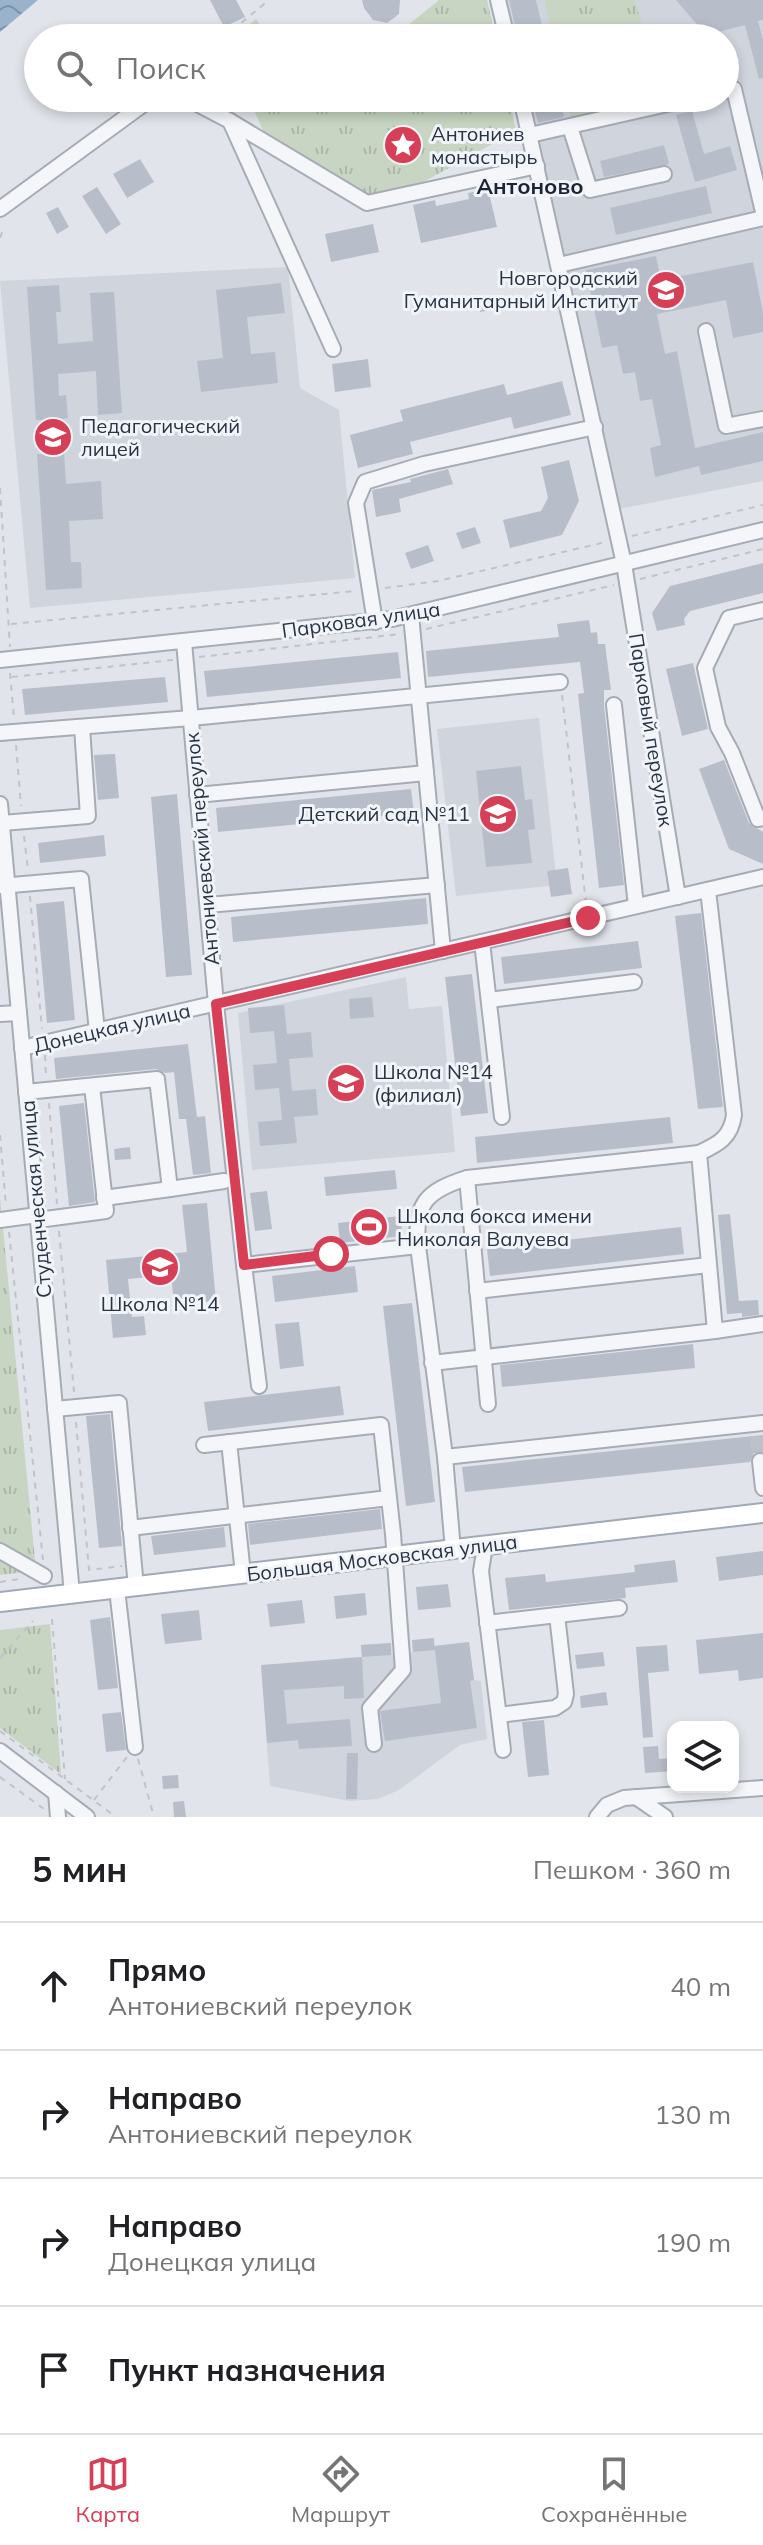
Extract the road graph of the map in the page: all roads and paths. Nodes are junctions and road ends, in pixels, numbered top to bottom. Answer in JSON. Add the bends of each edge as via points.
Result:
{"nodes":[{"id":1,"x":255,"y":0,"type":"edge"},
{"id":2,"x":269,"y":0,"type":"edge"},
{"id":3,"x":498,"y":0,"type":"edge"},
{"id":4,"x":258,"y":7,"type":"junction"},
{"id":5,"x":239,"y":24,"type":"edge"},
{"id":6,"x":504,"y":24,"type":"edge"},
{"id":7,"x":739,"y":110,"type":"edge"},
{"id":8,"x":133,"y":112,"type":"edge"},
{"id":9,"x":213,"y":112,"type":"edge"},
{"id":10,"x":524,"y":112,"type":"edge"},
{"id":11,"x":634,"y":112,"type":"edge"},
{"id":12,"x":230,"y":121,"type":"junction"},
{"id":13,"x":570,"y":127,"type":"junction"},
{"id":14,"x":530,"y":135,"type":"junction"},
{"id":15,"x":537,"y":166,"type":"junction"},
{"id":16,"x":664,"y":174,"type":"dead end"},
{"id":17,"x":0,"y":209,"type":"edge"},
{"id":18,"x":763,"y":212,"type":"edge"},
{"id":19,"x":763,"y":218,"type":"edge"},
{"id":20,"x":3,"y":230,"type":"dead end"},
{"id":21,"x":0,"y":238,"type":"edge"},
{"id":22,"x":559,"y":265,"type":"junction"},
{"id":23,"x":706,"y":331,"type":"dead end"},
{"id":24,"x":333,"y":349,"type":"dead end"},
{"id":25,"x":763,"y":419,"type":"edge"},
{"id":26,"x":595,"y":427,"type":"junction"},
{"id":27,"x":763,"y":505,"type":"edge"},
{"id":28,"x":763,"y":530,"type":"edge"},
{"id":29,"x":620,"y":539,"type":"junction"},
{"id":30,"x":624,"y":564,"type":"junction"},
{"id":31,"x":370,"y":590,"type":"junction"},
{"id":32,"x":763,"y":610,"type":"edge"},
{"id":33,"x":411,"y":615,"type":"junction"},
{"id":34,"x":375,"y":622,"type":"junction"},
{"id":35,"x":10,"y":624,"type":"dead end"},
{"id":36,"x":184,"y":642,"type":"junction"},
{"id":37,"x":0,"y":660,"type":"edge"},
{"id":38,"x":560,"y":682,"type":"joint"},
{"id":39,"x":419,"y":697,"type":"junction"},
{"id":40,"x":614,"y":705,"type":"dead end"},
{"id":41,"x":191,"y":718,"type":"junction"},
{"id":42,"x":82,"y":727,"type":"junction"},
{"id":43,"x":0,"y":733,"type":"edge"},
{"id":44,"x":426,"y":773,"type":"junction"},
{"id":45,"x":197,"y":795,"type":"junction"},
{"id":46,"x":0,"y":804,"type":"edge"},
{"id":47,"x":763,"y":818,"type":"edge"},
{"id":48,"x":2,"y":823,"type":"edge"},
{"id":49,"x":763,"y":877,"type":"edge"},
{"id":50,"x":437,"y":885,"type":"junction"},
{"id":51,"x":4,"y":886,"type":"edge"},
{"id":52,"x":708,"y":890,"type":"junction"},
{"id":53,"x":678,"y":897,"type":"junction"},
{"id":54,"x":208,"y":905,"type":"junction"},
{"id":55,"x":636,"y":906,"type":"junction"},
{"id":56,"x":588,"y":918,"type":"junction"},
{"id":57,"x":482,"y":942,"type":"junction"},
{"id":58,"x":443,"y":951,"type":"junction"},
{"id":59,"x":634,"y":982,"type":"dead end"},
{"id":60,"x":489,"y":1000,"type":"junction"},
{"id":61,"x":216,"y":1004,"type":"junction"},
{"id":62,"x":19,"y":1013,"type":"junction"},
{"id":63,"x":0,"y":1014,"type":"edge"},
{"id":64,"x":97,"y":1031,"type":"junction"},
{"id":65,"x":22,"y":1048,"type":"junction"},
{"id":66,"x":92,"y":1086,"type":"junction"},
{"id":67,"x":26,"y":1092,"type":"junction"},
{"id":68,"x":502,"y":1117,"type":"dead end"},
{"id":69,"x":0,"y":1135,"type":"edge"},
{"id":70,"x":699,"y":1153,"type":"junction"},
{"id":71,"x":467,"y":1178,"type":"junction"},
{"id":72,"x":224,"y":1181,"type":"dead end"},
{"id":73,"x":170,"y":1189,"type":"junction"},
{"id":74,"x":104,"y":1198,"type":"junction"},
{"id":75,"x":38,"y":1217,"type":"junction"},
{"id":76,"x":4,"y":1219,"type":"edge"},
{"id":77,"x":418,"y":1246,"type":"junction"},
{"id":78,"x":244,"y":1265,"type":"junction"},
{"id":79,"x":709,"y":1265,"type":"junction"},
{"id":80,"x":477,"y":1291,"type":"junction"},
{"id":81,"x":763,"y":1324,"type":"edge"},
{"id":82,"x":715,"y":1331,"type":"junction"},
{"id":83,"x":483,"y":1357,"type":"junction"},
{"id":84,"x":432,"y":1363,"type":"junction"},
{"id":85,"x":259,"y":1386,"type":"dead end"},
{"id":86,"x":488,"y":1404,"type":"dead end"},
{"id":87,"x":55,"y":1409,"type":"junction"},
{"id":88,"x":759,"y":1428,"type":"edge"},
{"id":89,"x":229,"y":1442,"type":"junction"},
{"id":90,"x":204,"y":1445,"type":"dead end"},
{"id":91,"x":445,"y":1457,"type":"junction"},
{"id":92,"x":760,"y":1461,"type":"dead end"},
{"id":93,"x":763,"y":1488,"type":"edge"},
{"id":94,"x":389,"y":1498,"type":"junction"},
{"id":95,"x":763,"y":1513,"type":"edge"},
{"id":96,"x":237,"y":1516,"type":"junction"},
{"id":97,"x":130,"y":1528,"type":"junction"},
{"id":98,"x":485,"y":1546,"type":"junction"},
{"id":99,"x":453,"y":1550,"type":"junction"},
{"id":100,"x":0,"y":1551,"type":"edge"},
{"id":101,"x":393,"y":1557,"type":"junction"},
{"id":102,"x":134,"y":1564,"type":"junction"},
{"id":103,"x":89,"y":1570,"type":"dead end"},
{"id":104,"x":243,"y":1574,"type":"junction"},
{"id":105,"x":44,"y":1576,"type":"junction"},
{"id":106,"x":0,"y":1582,"type":"edge"},
{"id":107,"x":126,"y":1588,"type":"junction"},
{"id":108,"x":72,"y":1594,"type":"junction"},
{"id":109,"x":0,"y":1602,"type":"edge"},
{"id":110,"x":619,"y":1608,"type":"dead end"},
{"id":111,"x":557,"y":1615,"type":"junction"},
{"id":112,"x":52,"y":1619,"type":"dead end"},
{"id":113,"x":33,"y":1621,"type":"dead end"},
{"id":114,"x":487,"y":1623,"type":"junction"},
{"id":115,"x":0,"y":1658,"type":"edge"},
{"id":116,"x":499,"y":1715,"type":"junction"},
{"id":117,"x":0,"y":1731,"type":"edge"},
{"id":118,"x":374,"y":1744,"type":"dead end"},
{"id":119,"x":135,"y":1747,"type":"junction"},
{"id":120,"x":503,"y":1750,"type":"dead end"},
{"id":121,"x":0,"y":1751,"type":"edge"},
{"id":122,"x":0,"y":1777,"type":"edge"},
{"id":123,"x":65,"y":1779,"type":"junction"},
{"id":124,"x":763,"y":1788,"type":"edge"},
{"id":125,"x":56,"y":1793,"type":"junction"},
{"id":126,"x":636,"y":1797,"type":"junction"},
{"id":127,"x":93,"y":1801,"type":"junction"},
{"id":128,"x":43,"y":1809,"type":"dead end"},
{"id":129,"x":85,"y":1816,"type":"edge"},
{"id":130,"x":58,"y":1817,"type":"edge"},
{"id":131,"x":116,"y":1817,"type":"edge"},
{"id":132,"x":154,"y":1817,"type":"edge"},
{"id":133,"x":597,"y":1817,"type":"edge"},
{"id":134,"x":665,"y":1817,"type":"edge"}],
"edges":[{"from":1,"to":4,"type":"path"},
{"from":2,"to":4,"type":"path"},
{"from":3,"to":6,"type":"street"},
{"from":4,"to":5,"type":"path"},
{"from":7,"to":18,"type":"street"},
{"from":8,"to":17,"type":"street"},
{"from":9,"to":12,"type":"street"},
{"from":10,"to":14,"type":"street","name":"Парковый переулок"},
{"from":11,"to":13,"type":"street"},
{"from":12,"to":15,"type":"street","via":[[367,203]]},
{"from":12,"to":24,"type":"street"},
{"from":13,"to":14,"type":"street"},
{"from":13,"to":16,"type":"street","via":[[590,190]]},
{"from":14,"to":15,"type":"street","name":"Парковый переулок"},
{"from":15,"to":22,"type":"street","name":"Парковый переулок"},
{"from":19,"to":22,"type":"street"},
{"from":20,"to":21,"type":"path"},
{"from":22,"to":26,"type":"street","name":"Парковый переулок"},
{"from":23,"to":25,"type":"street","via":[[726,426]]},
{"from":26,"to":29,"type":"street","name":"Парковый переулок"},
{"from":26,"to":31,"type":"street","via":[[365,482],[356,503]]},
{"from":27,"to":29,"type":"path"},
{"from":28,"to":30,"type":"street","name":"Парковая улица"},
{"from":29,"to":30,"type":"street","name":"Парковый переулок"},
{"from":29,"to":31,"type":"path","via":[[414,586]]},
{"from":30,"to":33,"type":"street","name":"Парковая улица"},
{"from":30,"to":53,"type":"street","name":"Парковый переулок"},
{"from":31,"to":34,"type":"street"},
{"from":31,"to":35,"type":"path"},
{"from":32,"to":47,"type":"street","via":[[729,618],[705,668],[718,727],[758,819]]},
{"from":33,"to":34,"type":"street","name":"Парковая улица"},
{"from":33,"to":39,"type":"street"},
{"from":34,"to":36,"type":"street","name":"Парковая улица"},
{"from":36,"to":37,"type":"street","name":"Парковая улица"},
{"from":36,"to":41,"type":"street","name":"Антониевский переулок"},
{"from":38,"to":39,"type":"street"},
{"from":38,"to":56,"type":"path"},
{"from":39,"to":41,"type":"street"},
{"from":39,"to":44,"type":"street"},
{"from":40,"to":55,"type":"street"},
{"from":41,"to":42,"type":"street"},
{"from":41,"to":45,"type":"street","name":"Антониевский переулок"},
{"from":42,"to":43,"type":"street"},
{"from":42,"to":48,"type":"street","via":[[88,816]]},
{"from":44,"to":45,"type":"street"},
{"from":44,"to":50,"type":"street"},
{"from":45,"to":54,"type":"street","name":"Антониевский переулок"},
{"from":46,"to":48,"type":"street","name":"Студенческая улица"},
{"from":48,"to":51,"type":"street","name":"Студенческая улица"},
{"from":49,"to":52,"type":"street","name":"Донецкая улица"},
{"from":50,"to":54,"type":"street"},
{"from":50,"to":58,"type":"street"},
{"from":51,"to":62,"type":"street","name":"Студенческая улица"},
{"from":51,"to":64,"type":"street","via":[[81,879]]},
{"from":52,"to":53,"type":"street","name":"Донецкая улица"},
{"from":52,"to":70,"type":"street","via":[[734,1115],[727,1137]]},
{"from":53,"to":55,"type":"street","name":"Донецкая улица"},
{"from":54,"to":61,"type":"street","name":"Антониевский переулок"},
{"from":55,"to":56,"type":"street","name":"Донецкая улица"},
{"from":56,"to":57,"type":"street","name":"Донецкая улица"},
{"from":57,"to":58,"type":"street","name":"Донецкая улица"},
{"from":57,"to":60,"type":"street"},
{"from":58,"to":61,"type":"street","name":"Донецкая улица"},
{"from":59,"to":60,"type":"street"},
{"from":60,"to":68,"type":"street"},
{"from":61,"to":64,"type":"street","name":"Донецкая улица"},
{"from":61,"to":78,"type":"street","name":"Антониевский переулок"},
{"from":62,"to":63,"type":"street"},
{"from":62,"to":65,"type":"street","name":"Студенческая улица"},
{"from":64,"to":65,"type":"street","name":"Донецкая улица"},
{"from":65,"to":67,"type":"street","name":"Студенческая улица"},
{"from":66,"to":67,"type":"street"},
{"from":66,"to":73,"type":"street","via":[[157,1079]]},
{"from":66,"to":74,"type":"street"},
{"from":67,"to":75,"type":"street","name":"Студенческая улица"},
{"from":69,"to":76,"type":"path"},
{"from":70,"to":71,"type":"street"},
{"from":70,"to":79,"type":"street"},
{"from":71,"to":77,"type":"street","via":[[439,1189],[421,1207]]},
{"from":71,"to":80,"type":"street"},
{"from":72,"to":73,"type":"street"},
{"from":73,"to":74,"type":"street"},
{"from":74,"to":75,"type":"street","via":[[106,1211]]},
{"from":75,"to":76,"type":"street"},
{"from":75,"to":87,"type":"street","name":"Студенческая улица"},
{"from":76,"to":105,"type":"path"},
{"from":77,"to":78,"type":"street"},
{"from":77,"to":84,"type":"street"},
{"from":78,"to":85,"type":"street","name":"Антониевский переулок"},
{"from":79,"to":80,"type":"street"},
{"from":79,"to":82,"type":"street"},
{"from":80,"to":83,"type":"street"},
{"from":81,"to":82,"type":"street"},
{"from":82,"to":83,"type":"street"},
{"from":83,"to":84,"type":"street"},
{"from":83,"to":86,"type":"street"},
{"from":84,"to":91,"type":"street"},
{"from":87,"to":97,"type":"street","via":[[119,1403]]},
{"from":87,"to":108,"type":"street","name":"Студенческая улица"},
{"from":88,"to":91,"type":"street"},
{"from":89,"to":90,"type":"street"},
{"from":89,"to":94,"type":"street","via":[[381,1425]]},
{"from":89,"to":96,"type":"street"},
{"from":91,"to":99,"type":"street"},
{"from":92,"to":93,"type":"street"},
{"from":94,"to":96,"type":"street"},
{"from":94,"to":101,"type":"street"},
{"from":95,"to":98,"type":"main road","name":"Большая Московская улица"},
{"from":96,"to":97,"type":"street"},
{"from":96,"to":104,"type":"street"},
{"from":97,"to":102,"type":"street"},
{"from":98,"to":99,"type":"main road","name":"Большая Московская улица"},
{"from":98,"to":114,"type":"street","via":[[481,1571]]},
{"from":99,"to":101,"type":"main road","name":"Большая Московская улица"},
{"from":100,"to":105,"type":"street"},
{"from":101,"to":104,"type":"main road","name":"Большая Московская улица"},
{"from":101,"to":118,"type":"street","via":[[403,1670],[370,1708]]},
{"from":102,"to":103,"type":"path"},
{"from":102,"to":107,"type":"street"},
{"from":104,"to":107,"type":"main road","name":"Большая Московская улица"},
{"from":105,"to":106,"type":"path"},
{"from":107,"to":108,"type":"main road","name":"Большая Московская улица"},
{"from":107,"to":119,"type":"street"},
{"from":108,"to":109,"type":"main road","name":"Большая Московская улица"},
{"from":110,"to":111,"type":"street"},
{"from":111,"to":114,"type":"street"},
{"from":111,"to":116,"type":"street","via":[[564,1702],[555,1708]]},
{"from":112,"to":123,"type":"path"},
{"from":113,"to":115,"type":"path"},
{"from":114,"to":116,"type":"street"},
{"from":116,"to":120,"type":"street"},
{"from":117,"to":123,"type":"path"},
{"from":119,"to":127,"type":"path"},
{"from":119,"to":132,"type":"path"},
{"from":121,"to":125,"type":"street"},
{"from":122,"to":128,"type":"path"},
{"from":123,"to":127,"type":"path"},
{"from":124,"to":126,"type":"street"},
{"from":125,"to":129,"type":"street"},
{"from":125,"to":130,"type":"street"},
{"from":126,"to":133,"type":"street","via":[[614,1800]]},
{"from":126,"to":134,"type":"street"},
{"from":127,"to":129,"type":"path"},
{"from":127,"to":131,"type":"path"}]}
